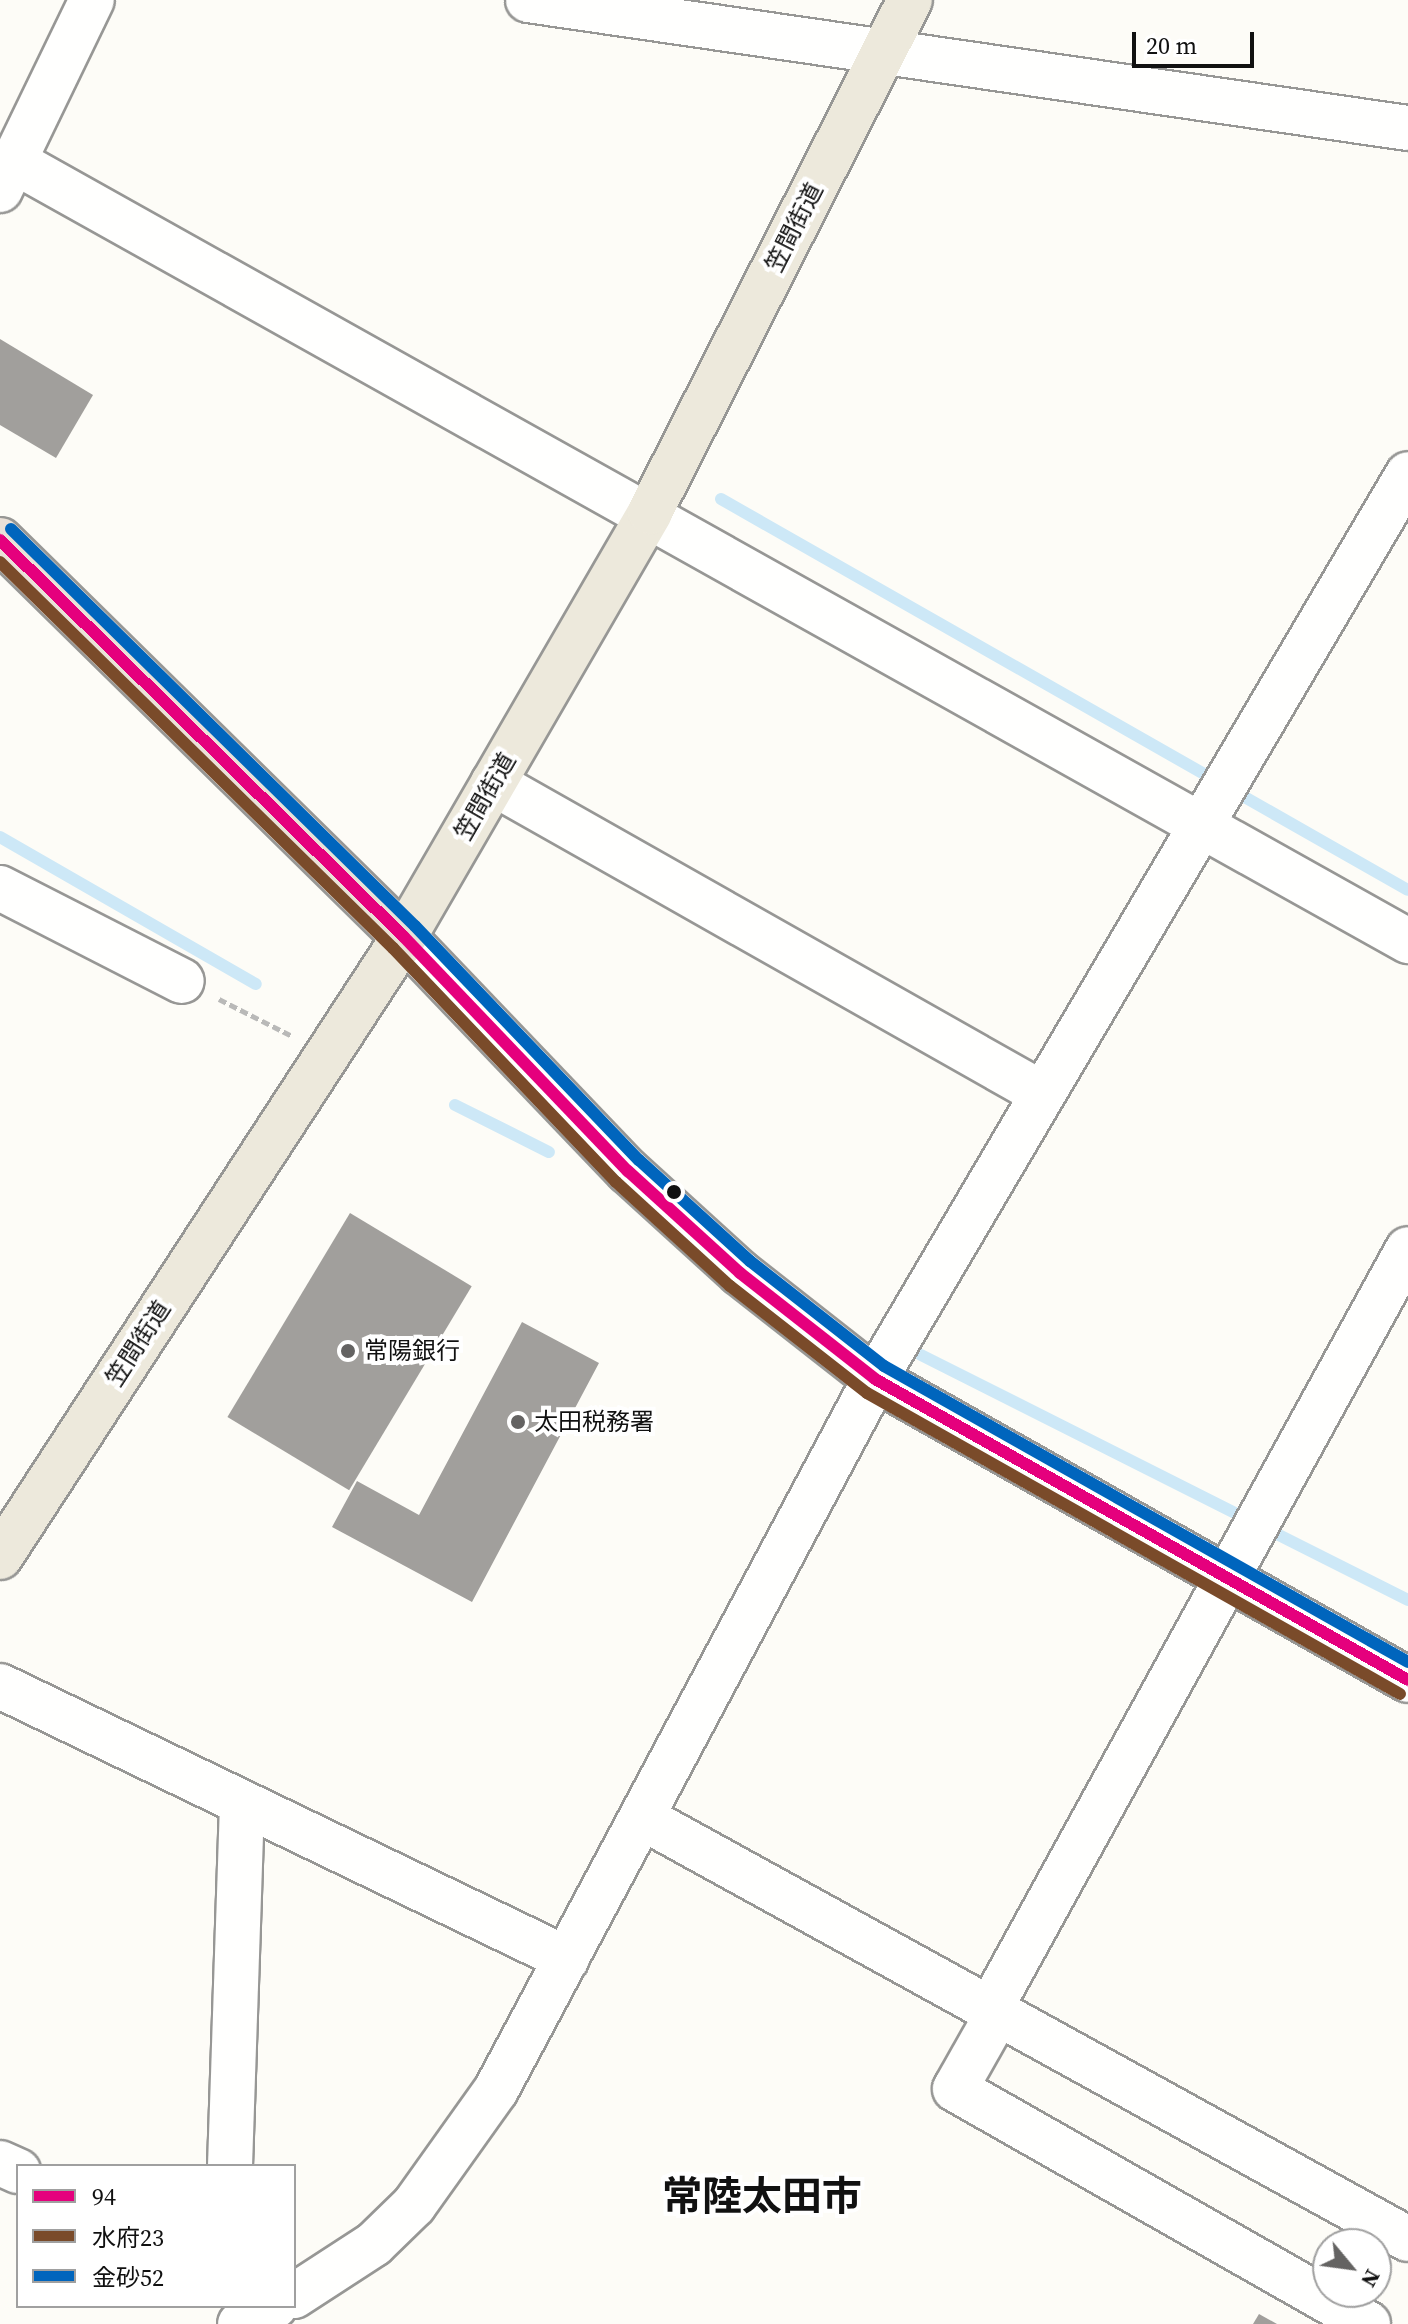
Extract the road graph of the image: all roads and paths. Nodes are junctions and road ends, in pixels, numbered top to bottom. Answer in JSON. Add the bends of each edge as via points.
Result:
{"nodes":[{"id":1,"x":92,"y":0,"type":"edge"},
{"id":2,"x":528,"y":0,"type":"edge"},
{"id":3,"x":910,"y":0,"type":"edge"},
{"id":4,"x":884,"y":51,"type":"junction"},
{"id":5,"x":1408,"y":128,"type":"edge"},
{"id":6,"x":8,"y":176,"type":"edge"},
{"id":7,"x":1408,"y":474,"type":"edge"},
{"id":8,"x":650,"y":512,"type":"junction"},
{"id":9,"x":1393,"y":536,"type":"edge"},
{"id":10,"x":0,"y":540,"type":"edge"},
{"id":11,"x":493,"y":783,"type":"junction"},
{"id":12,"x":1201,"y":829,"type":"junction"},
{"id":13,"x":0,"y":888,"type":"edge"},
{"id":14,"x":404,"y":937,"type":"junction"},
{"id":15,"x":1408,"y":941,"type":"edge"},
{"id":16,"x":182,"y":981,"type":"joint"},
{"id":17,"x":326,"y":1053,"type":"junction"},
{"id":18,"x":1041,"y":1093,"type":"junction"},
{"id":19,"x":1408,"y":1249,"type":"edge"},
{"id":20,"x":875,"y":1379,"type":"junction"},
{"id":21,"x":0,"y":1557,"type":"edge"},
{"id":22,"x":1224,"y":1578,"type":"junction"},
{"id":23,"x":1408,"y":1680,"type":"edge"},
{"id":24,"x":0,"y":1686,"type":"edge"},
{"id":25,"x":242,"y":1803,"type":"junction"},
{"id":26,"x":643,"y":1818,"type":"junction"},
{"id":27,"x":567,"y":1959,"type":"junction"},
{"id":28,"x":994,"y":2011,"type":"junction"},
{"id":29,"x":230,"y":2164,"type":"edge"},
{"id":30,"x":1408,"y":2239,"type":"edge"},
{"id":31,"x":296,"y":2295,"type":"edge"},
{"id":32,"x":271,"y":2308,"type":"edge"},
{"id":33,"x":240,"y":2324,"type":"edge"},
{"id":34,"x":1368,"y":2324,"type":"edge"}],
"edges":[{"from":1,"to":6,"type":"street"},
{"from":2,"to":4,"type":"street"},
{"from":3,"to":4,"type":"main road","name":"笠間街道"},
{"from":4,"to":5,"type":"street"},
{"from":4,"to":8,"type":"main road","name":"笠間街道"},
{"from":6,"to":8,"type":"street"},
{"from":7,"to":9,"type":"street"},
{"from":8,"to":11,"type":"main road","name":"笠間街道"},
{"from":8,"to":12,"type":"street"},
{"from":9,"to":12,"type":"street"},
{"from":10,"to":14,"type":"highway"},
{"from":11,"to":14,"type":"main road","name":"笠間街道"},
{"from":11,"to":18,"type":"street"},
{"from":12,"to":15,"type":"street"},
{"from":12,"to":18,"type":"street"},
{"from":13,"to":16,"type":"street"},
{"from":14,"to":17,"type":"main road","name":"笠間街道"},
{"from":14,"to":20,"type":"street","via":[[628,1171],[740,1273]]},
{"from":16,"to":17,"type":"path"},
{"from":17,"to":21,"type":"main road","name":"笠間街道"},
{"from":18,"to":20,"type":"street"},
{"from":19,"to":22,"type":"street"},
{"from":20,"to":22,"type":"street"},
{"from":20,"to":26,"type":"street"},
{"from":22,"to":23,"type":"street"},
{"from":22,"to":28,"type":"street"},
{"from":24,"to":25,"type":"street"},
{"from":25,"to":27,"type":"street"},
{"from":25,"to":29,"type":"street"},
{"from":26,"to":27,"type":"street"},
{"from":26,"to":28,"type":"street"},
{"from":27,"to":31,"type":"street","via":[[496,2090],[414,2205],[374,2244]]},
{"from":28,"to":30,"type":"street"},
{"from":28,"to":34,"type":"street","via":[[955,2089]]},
{"from":32,"to":33,"type":"street"}]}
